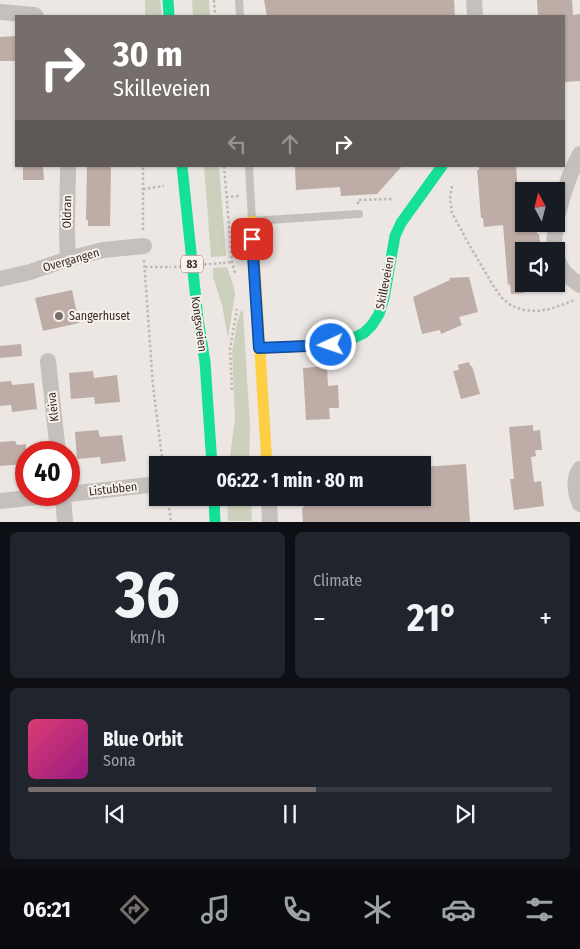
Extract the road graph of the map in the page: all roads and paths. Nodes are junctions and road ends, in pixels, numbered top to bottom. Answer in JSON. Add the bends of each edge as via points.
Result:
{"nodes":[{"id":1,"x":168,"y":0,"type":"edge"},
{"id":2,"x":214,"y":0,"type":"edge"},
{"id":3,"x":239,"y":0,"type":"edge"},
{"id":4,"x":474,"y":0,"type":"edge"},
{"id":5,"x":0,"y":12,"type":"edge"},
{"id":6,"x":34,"y":15,"type":"edge"},
{"id":7,"x":168,"y":15,"type":"edge"},
{"id":8,"x":215,"y":15,"type":"edge"},
{"id":9,"x":240,"y":15,"type":"edge"},
{"id":10,"x":475,"y":15,"type":"edge"},
{"id":11,"x":580,"y":154,"type":"edge"},
{"id":12,"x":68,"y":167,"type":"edge"},
{"id":13,"x":143,"y":167,"type":"edge"},
{"id":14,"x":182,"y":167,"type":"edge"},
{"id":15,"x":224,"y":167,"type":"edge"},
{"id":16,"x":248,"y":167,"type":"edge"},
{"id":17,"x":441,"y":167,"type":"edge"},
{"id":18,"x":453,"y":179,"type":"dead end"},
{"id":19,"x":170,"y":186,"type":"dead end"},
{"id":20,"x":565,"y":188,"type":"edge"},
{"id":21,"x":143,"y":189,"type":"junction"},
{"id":22,"x":400,"y":202,"type":"dead end"},
{"id":23,"x":359,"y":214,"type":"joint"},
{"id":24,"x":252,"y":221,"type":"junction"},
{"id":25,"x":144,"y":246,"type":"junction"},
{"id":26,"x":68,"y":258,"type":"junction"},
{"id":27,"x":144,"y":267,"type":"junction"},
{"id":28,"x":565,"y":272,"type":"edge"},
{"id":29,"x":205,"y":277,"type":"dead end"},
{"id":30,"x":0,"y":279,"type":"edge"},
{"id":31,"x":580,"y":285,"type":"edge"},
{"id":32,"x":580,"y":298,"type":"edge"},
{"id":33,"x":239,"y":301,"type":"dead end"},
{"id":34,"x":259,"y":348,"type":"junction"},
{"id":35,"x":48,"y":361,"type":"dead end"},
{"id":36,"x":205,"y":362,"type":"junction"},
{"id":37,"x":232,"y":390,"type":"dead end"},
{"id":38,"x":57,"y":441,"type":"edge"},
{"id":39,"x":162,"y":456,"type":"edge"},
{"id":40,"x":211,"y":456,"type":"edge"},
{"id":41,"x":267,"y":456,"type":"edge"},
{"id":42,"x":580,"y":468,"type":"edge"},
{"id":43,"x":149,"y":485,"type":"edge"},
{"id":44,"x":80,"y":493,"type":"edge"},
{"id":45,"x":15,"y":499,"type":"edge"},
{"id":46,"x":0,"y":501,"type":"edge"},
{"id":47,"x":580,"y":504,"type":"edge"},
{"id":48,"x":64,"y":506,"type":"edge"},
{"id":49,"x":169,"y":506,"type":"edge"},
{"id":50,"x":215,"y":506,"type":"edge"},
{"id":51,"x":269,"y":506,"type":"edge"},
{"id":52,"x":65,"y":522,"type":"edge"},
{"id":53,"x":172,"y":522,"type":"edge"},
{"id":54,"x":216,"y":522,"type":"edge"},
{"id":55,"x":270,"y":522,"type":"edge"}],
"edges":[{"from":1,"to":7,"type":"main road"},
{"from":2,"to":8,"type":"path"},
{"from":3,"to":9,"type":"lane"},
{"from":4,"to":10,"type":"street"},
{"from":5,"to":6,"type":"street"},
{"from":11,"to":20,"type":"street"},
{"from":12,"to":26,"type":"street","name":"Oldran"},
{"from":13,"to":21,"type":"path"},
{"from":14,"to":36,"type":"main road","name":"Kongsveien","number":"83"},
{"from":15,"to":27,"type":"path","bridge":true,"via":[[232,262]]},
{"from":16,"to":24,"type":"lane"},
{"from":17,"to":34,"type":"main road","name":"Skilleveien","via":[[398,229],[379,314],[364,333],[331,345]]},
{"from":18,"to":32,"type":"path","via":[[452,213],[502,298],[512,306],[537,311]]},
{"from":19,"to":21,"type":"path"},
{"from":21,"to":25,"type":"path"},
{"from":22,"to":23,"type":"path","via":[[390,199],[358,200]]},
{"from":23,"to":24,"type":"lane"},
{"from":24,"to":34,"type":"main road"},
{"from":25,"to":26,"type":"street","name":"Overgangen"},
{"from":25,"to":27,"type":"path"},
{"from":26,"to":30,"type":"street","name":"Overgangen"},
{"from":27,"to":39,"type":"path"},
{"from":28,"to":31,"type":"street"},
{"from":29,"to":36,"type":"main road","name":"Kongsveien","number":"83"},
{"from":33,"to":37,"type":"path","via":[[230,349]]},
{"from":34,"to":41,"type":"main road"},
{"from":35,"to":38,"type":"street","name":"Kleiva"},
{"from":36,"to":40,"type":"main road","name":"Kongsveien","number":"83"},
{"from":42,"to":47,"type":"street","via":[[575,489]]},
{"from":43,"to":44,"type":"street","name":"Listubben"},
{"from":45,"to":46,"type":"street"},
{"from":48,"to":52,"type":"street"},
{"from":49,"to":53,"type":"path"},
{"from":50,"to":54,"type":"main road"},
{"from":51,"to":55,"type":"street"}]}
